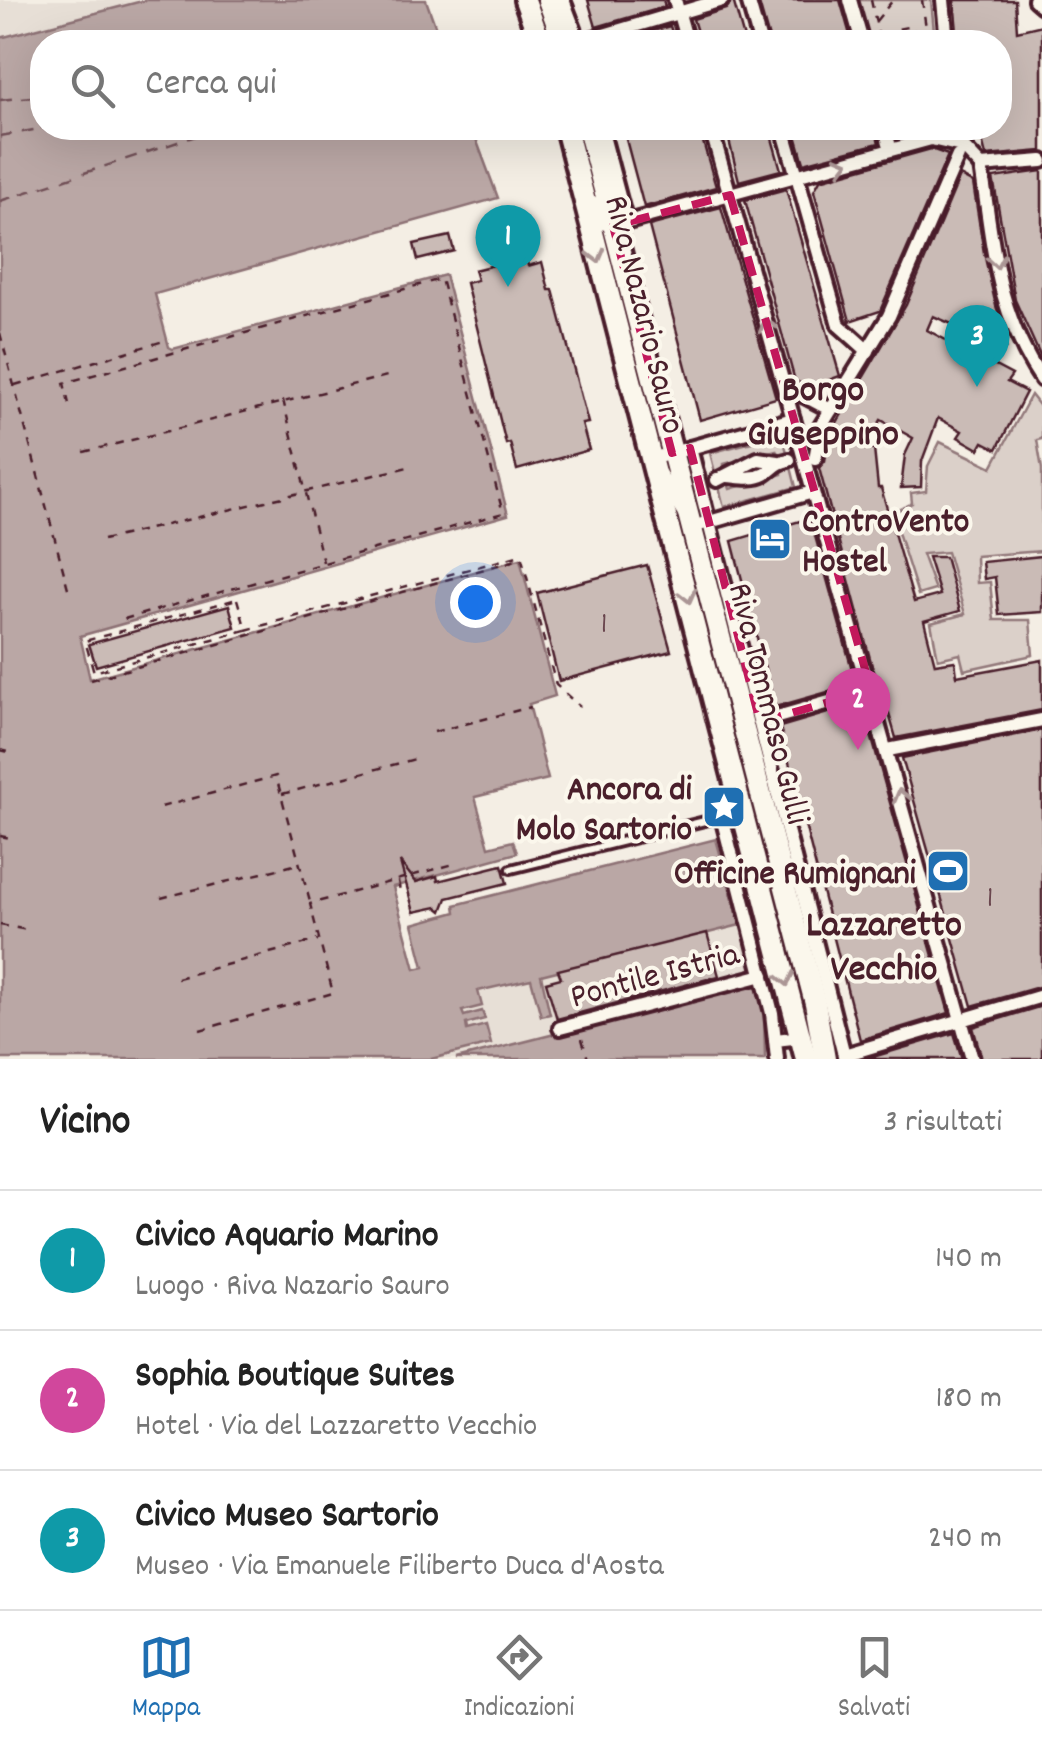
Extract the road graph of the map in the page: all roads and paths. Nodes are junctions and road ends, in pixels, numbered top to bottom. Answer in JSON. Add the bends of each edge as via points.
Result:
{"nodes":[{"id":1,"x":525,"y":0,"type":"edge"},
{"id":2,"x":548,"y":0,"type":"edge"},
{"id":3,"x":563,"y":0,"type":"edge"},
{"id":4,"x":722,"y":0,"type":"edge"},
{"id":5,"x":748,"y":0,"type":"edge"},
{"id":6,"x":850,"y":0,"type":"edge"},
{"id":7,"x":871,"y":0,"type":"edge"},
{"id":8,"x":893,"y":0,"type":"edge"},
{"id":9,"x":922,"y":0,"type":"edge"},
{"id":10,"x":943,"y":0,"type":"edge"},
{"id":11,"x":1035,"y":0,"type":"edge"},
{"id":12,"x":1042,"y":6,"type":"edge"},
{"id":13,"x":677,"y":7,"type":"edge"},
{"id":14,"x":874,"y":22,"type":"junction"},
{"id":15,"x":536,"y":30,"type":"edge"},
{"id":16,"x":559,"y":30,"type":"edge"},
{"id":17,"x":575,"y":30,"type":"edge"},
{"id":18,"x":613,"y":30,"type":"edge"},
{"id":19,"x":757,"y":30,"type":"edge"},
{"id":20,"x":859,"y":30,"type":"edge"},
{"id":21,"x":876,"y":30,"type":"edge"},
{"id":22,"x":926,"y":30,"type":"edge"},
{"id":23,"x":942,"y":30,"type":"edge"},
{"id":24,"x":569,"y":140,"type":"edge"},
{"id":25,"x":577,"y":140,"type":"edge"},
{"id":26,"x":592,"y":140,"type":"edge"},
{"id":27,"x":603,"y":140,"type":"edge"},
{"id":28,"x":714,"y":140,"type":"edge"},
{"id":29,"x":786,"y":140,"type":"edge"},
{"id":30,"x":888,"y":140,"type":"edge"},
{"id":31,"x":890,"y":146,"type":"junction"},
{"id":32,"x":958,"y":156,"type":"dead end"},
{"id":33,"x":1042,"y":161,"type":"edge"},
{"id":34,"x":981,"y":166,"type":"junction"},
{"id":35,"x":798,"y":180,"type":"junction"},
{"id":36,"x":730,"y":195,"type":"junction"},
{"id":37,"x":620,"y":225,"type":"junction"},
{"id":38,"x":0,"y":333,"type":"edge"},
{"id":39,"x":167,"y":340,"type":"dead end"},
{"id":40,"x":868,"y":351,"type":"junction"},
{"id":41,"x":387,"y":376,"type":"dead end"},
{"id":42,"x":1042,"y":380,"type":"edge"},
{"id":43,"x":14,"y":385,"type":"junction"},
{"id":44,"x":796,"y":391,"type":"dead end"},
{"id":45,"x":283,"y":400,"type":"junction"},
{"id":46,"x":69,"y":404,"type":"dead end"},
{"id":47,"x":831,"y":410,"type":"junction"},
{"id":48,"x":794,"y":419,"type":"junction"},
{"id":49,"x":681,"y":450,"type":"junction"},
{"id":50,"x":84,"y":452,"type":"dead end"},
{"id":51,"x":813,"y":454,"type":"dead end"},
{"id":52,"x":650,"y":459,"type":"junction"},
{"id":53,"x":784,"y":461,"type":"dead end"},
{"id":54,"x":408,"y":467,"type":"dead end"},
{"id":55,"x":722,"y":478,"type":"dead end"},
{"id":56,"x":305,"y":491,"type":"junction"},
{"id":57,"x":813,"y":492,"type":"junction"},
{"id":58,"x":700,"y":525,"type":"junction"},
{"id":59,"x":103,"y":540,"type":"dead end"},
{"id":60,"x":520,"y":559,"type":"dead end"},
{"id":61,"x":323,"y":563,"type":"junction"},
{"id":62,"x":69,"y":592,"type":"dead end"},
{"id":63,"x":116,"y":621,"type":"dead end"},
{"id":64,"x":246,"y":630,"type":"junction"},
{"id":65,"x":90,"y":680,"type":"dead end"},
{"id":66,"x":871,"y":690,"type":"junction"},
{"id":67,"x":531,"y":707,"type":"dead end"},
{"id":68,"x":580,"y":707,"type":"dead end"},
{"id":69,"x":1042,"y":720,"type":"edge"},
{"id":70,"x":760,"y":722,"type":"junction"},
{"id":71,"x":434,"y":732,"type":"dead end"},
{"id":72,"x":0,"y":750,"type":"edge"},
{"id":73,"x":888,"y":750,"type":"junction"},
{"id":74,"x":9,"y":752,"type":"dead end"},
{"id":75,"x":414,"y":759,"type":"dead end"},
{"id":76,"x":280,"y":794,"type":"junction"},
{"id":77,"x":161,"y":807,"type":"dead end"},
{"id":78,"x":744,"y":812,"type":"junction"},
{"id":79,"x":718,"y":818,"type":"junction"},
{"id":80,"x":0,"y":836,"type":"edge"},
{"id":81,"x":14,"y":839,"type":"dead end"},
{"id":82,"x":300,"y":864,"type":"junction"},
{"id":83,"x":454,"y":864,"type":"dead end"},
{"id":84,"x":511,"y":870,"type":"dead end"},
{"id":85,"x":398,"y":880,"type":"junction"},
{"id":86,"x":400,"y":891,"type":"dead end"},
{"id":87,"x":784,"y":892,"type":"junction"},
{"id":88,"x":161,"y":898,"type":"dead end"},
{"id":89,"x":310,"y":904,"type":"junction"},
{"id":90,"x":0,"y":924,"type":"edge"},
{"id":91,"x":28,"y":930,"type":"dead end"},
{"id":92,"x":320,"y":940,"type":"junction"},
{"id":93,"x":763,"y":975,"type":"junction"},
{"id":94,"x":178,"y":978,"type":"dead end"},
{"id":95,"x":1042,"y":996,"type":"edge"},
{"id":96,"x":961,"y":1020,"type":"junction"},
{"id":97,"x":560,"y":1028,"type":"dead end"},
{"id":98,"x":580,"y":1028,"type":"dead end"},
{"id":99,"x":200,"y":1030,"type":"dead end"},
{"id":100,"x":794,"y":1038,"type":"dead end"},
{"id":101,"x":775,"y":1040,"type":"junction"},
{"id":102,"x":838,"y":1058,"type":"edge"},
{"id":103,"x":588,"y":1059,"type":"edge"},
{"id":104,"x":776,"y":1059,"type":"edge"},
{"id":105,"x":806,"y":1059,"type":"edge"},
{"id":106,"x":972,"y":1059,"type":"edge"}],
"edges":[{"from":1,"to":15,"type":"main road"},
{"from":2,"to":16,"type":"main road"},
{"from":3,"to":17,"type":"street"},
{"from":4,"to":13,"type":"street"},
{"from":5,"to":19,"type":"street"},
{"from":6,"to":20,"type":"street"},
{"from":7,"to":14,"type":"path"},
{"from":8,"to":14,"type":"path"},
{"from":9,"to":22,"type":"path"},
{"from":10,"to":23,"type":"street"},
{"from":11,"to":12,"type":"street"},
{"from":13,"to":18,"type":"street"},
{"from":14,"to":21,"type":"path"},
{"from":24,"to":52,"type":"main road","name":"Riva Nazario Sauro","one_way":true},
{"from":25,"to":37,"type":"street","name":"Riva Nazario Sauro","via":[[602,223]]},
{"from":26,"to":37,"type":"main road","name":"Riva Nazario Sauro"},
{"from":27,"to":37,"type":"street","name":"Riva Nazario Sauro"},
{"from":28,"to":36,"type":"street"},
{"from":29,"to":35,"type":"street"},
{"from":30,"to":31,"type":"street"},
{"from":31,"to":34,"type":"street","via":[[942,140],[962,146]]},
{"from":35,"to":31,"type":"street","one_way":true},
{"from":32,"to":40,"type":"street"},
{"from":33,"to":34,"type":"street"},
{"from":34,"to":42,"type":"street","one_way":true,"via":[[1009,322]]},
{"from":35,"to":36,"type":"street"},
{"from":35,"to":40,"type":"street","via":[[839,325]]},
{"from":36,"to":37,"type":"street"},
{"from":48,"to":36,"type":"street","one_way":true},
{"from":37,"to":49,"type":"main road","name":"Riva Nazario Sauro"},
{"from":38,"to":43,"type":"path"},
{"from":39,"to":43,"type":"path"},
{"from":40,"to":47,"type":"street"},
{"from":41,"to":45,"type":"path"},
{"from":43,"to":62,"type":"path"},
{"from":44,"to":47,"type":"street"},
{"from":45,"to":50,"type":"path"},
{"from":45,"to":56,"type":"path"},
{"from":46,"to":61,"type":"path","via":[[64,383],[442,278],[502,513]]},
{"from":47,"to":51,"type":"street"},
{"from":48,"to":49,"type":"street"},
{"from":48,"to":57,"type":"street"},
{"from":49,"to":52,"type":"street"},
{"from":49,"to":58,"type":"main road","name":"Riva Nazario Sauro"},
{"from":52,"to":58,"type":"street"},
{"from":52,"to":78,"type":"main road","name":"Riva Tommaso Gulli","one_way":true},
{"from":53,"to":55,"type":"street","via":[[758,459]]},
{"from":54,"to":56,"type":"path"},
{"from":56,"to":59,"type":"path"},
{"from":56,"to":61,"type":"path"},
{"from":57,"to":58,"type":"street"},
{"from":57,"to":66,"type":"street"},
{"from":58,"to":70,"type":"street","name":"Riva Tommaso Gulli"},
{"from":58,"to":87,"type":"main road","name":"Riva Tommaso Gulli"},
{"from":60,"to":65,"type":"path"},
{"from":61,"to":63,"type":"path"},
{"from":64,"to":64,"type":"path","via":[[94,672],[85,641],[237,599]]},
{"from":64,"to":68,"type":"path","via":[[521,555],[556,685]]},
{"from":66,"to":70,"type":"street"},
{"from":66,"to":73,"type":"street"},
{"from":67,"to":71,"type":"path"},
{"from":69,"to":73,"type":"street"},
{"from":70,"to":87,"type":"street","name":"Riva Tommaso Gulli"},
{"from":72,"to":74,"type":"path"},
{"from":96,"to":73,"type":"street","one_way":true},
{"from":75,"to":76,"type":"path"},
{"from":76,"to":77,"type":"path","via":[[276,776]]},
{"from":76,"to":82,"type":"path"},
{"from":78,"to":79,"type":"lane","name":"Riva Tommaso Gulli"},
{"from":78,"to":87,"type":"main road","name":"Riva Tommaso Gulli"},
{"from":79,"to":84,"type":"lane","name":"Riva Tommaso Gulli"},
{"from":79,"to":93,"type":"street"},
{"from":80,"to":81,"type":"path"},
{"from":82,"to":88,"type":"path"},
{"from":82,"to":89,"type":"path"},
{"from":83,"to":85,"type":"path"},
{"from":85,"to":86,"type":"path"},
{"from":85,"to":89,"type":"path"},
{"from":87,"to":102,"type":"main road"},
{"from":87,"to":105,"type":"main road","one_way":true},
{"from":89,"to":92,"type":"path"},
{"from":90,"to":91,"type":"path"},
{"from":92,"to":94,"type":"path"},
{"from":92,"to":99,"type":"path","via":[[333,993]]},
{"from":93,"to":97,"type":"street","name":"Pontile Istria"},
{"from":93,"to":101,"type":"street"},
{"from":95,"to":96,"type":"street"},
{"from":96,"to":102,"type":"street"},
{"from":96,"to":106,"type":"street"},
{"from":98,"to":103,"type":"path"},
{"from":100,"to":101,"type":"street"},
{"from":101,"to":104,"type":"street"}]}
